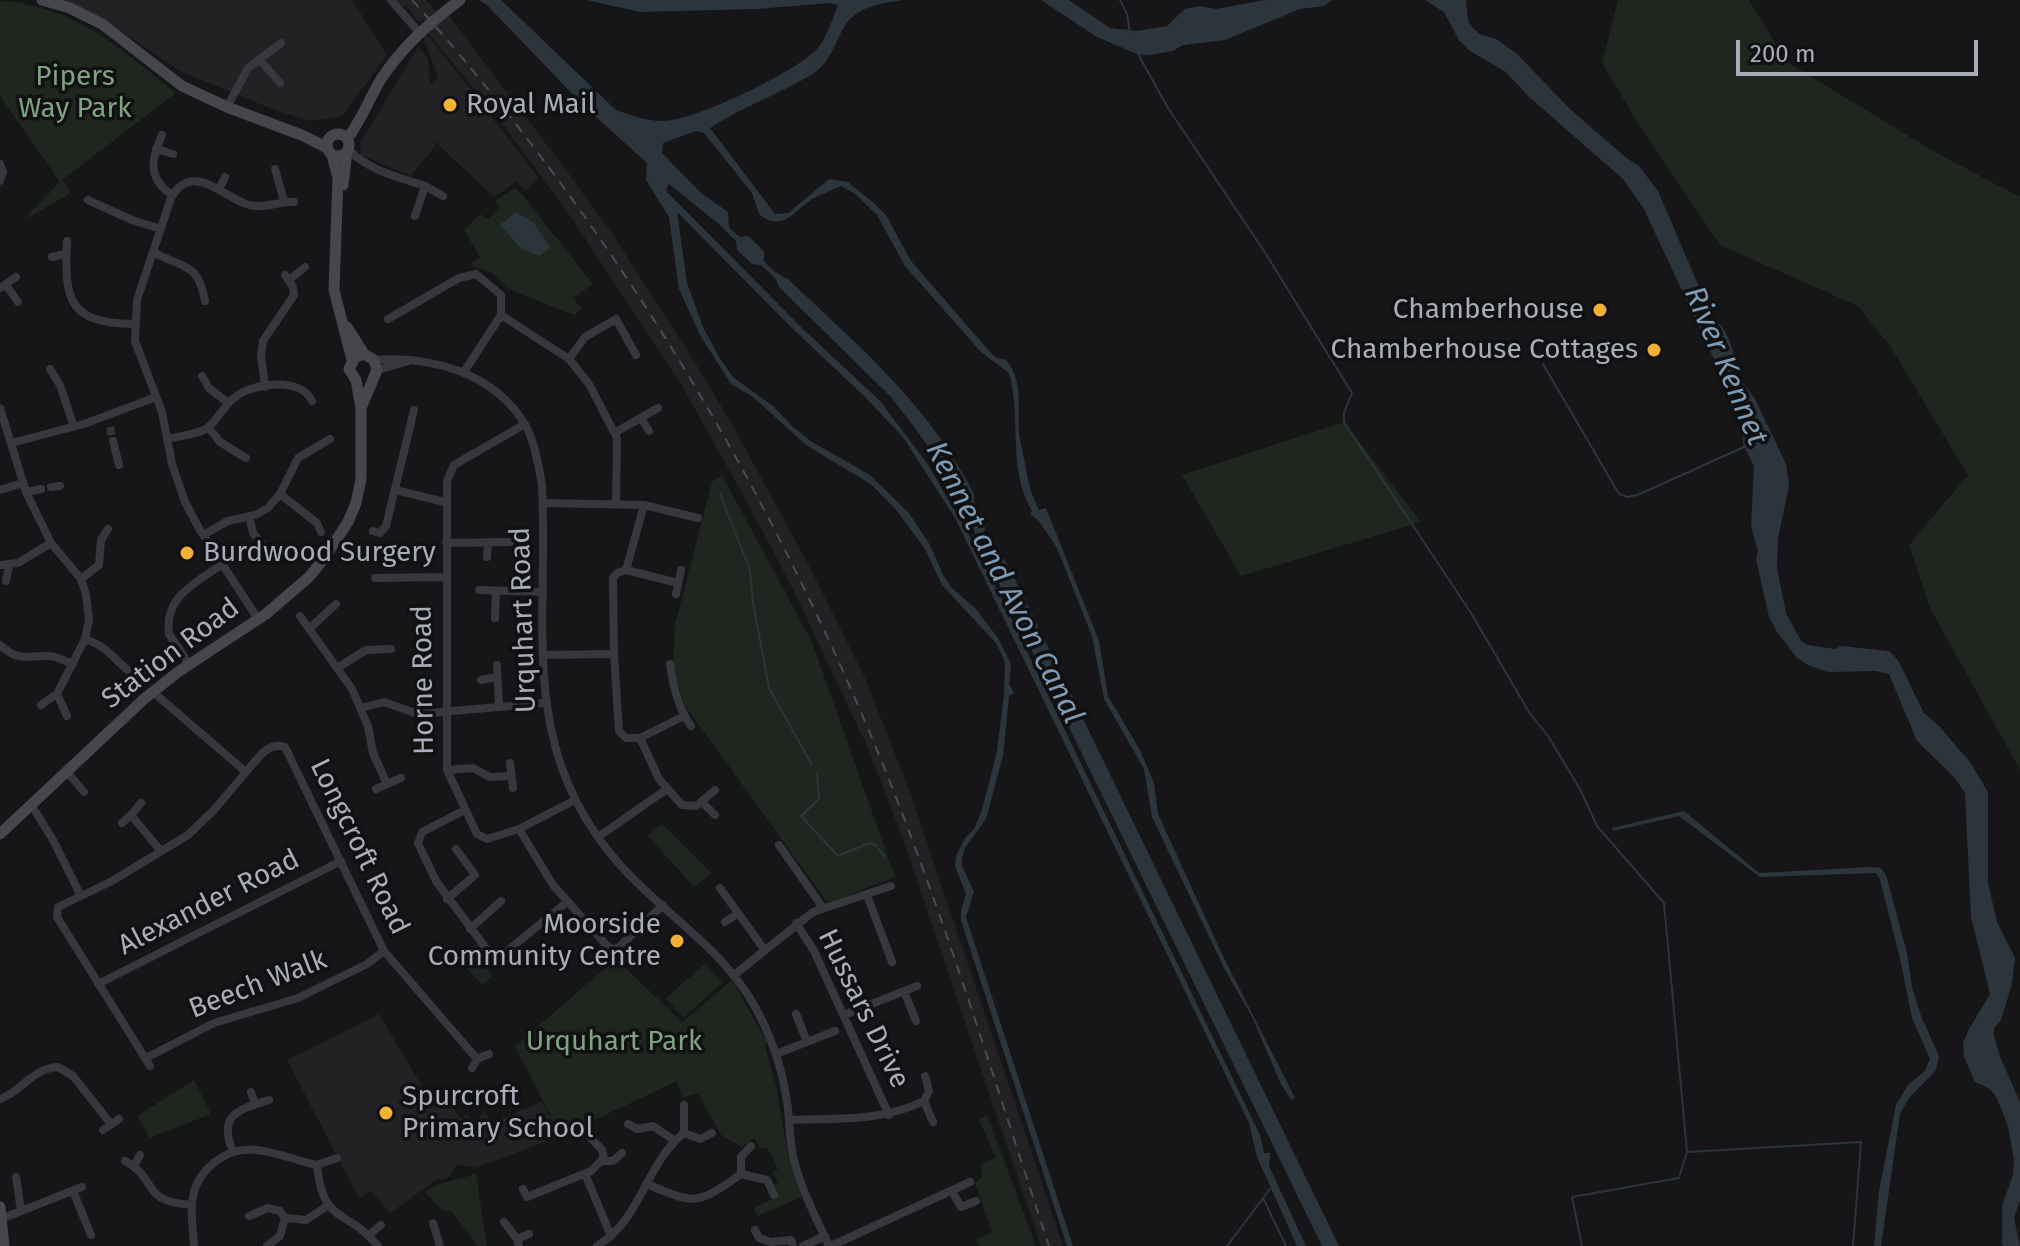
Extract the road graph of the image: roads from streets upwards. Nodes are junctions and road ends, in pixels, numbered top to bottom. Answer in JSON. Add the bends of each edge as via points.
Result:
{"nodes":[{"id":1,"x":42,"y":0,"type":"edge"},
{"id":2,"x":391,"y":0,"type":"edge"},
{"id":3,"x":460,"y":1,"type":"edge"},
{"id":4,"x":419,"y":32,"type":"junction"},
{"id":5,"x":281,"y":43,"type":"dead end"},
{"id":6,"x":260,"y":60,"type":"junction"},
{"id":7,"x":280,"y":83,"type":"dead end"},
{"id":8,"x":227,"y":107,"type":"junction"},
{"id":9,"x":162,"y":135,"type":"dead end"},
{"id":10,"x":308,"y":139,"type":"junction"},
{"id":11,"x":342,"y":142,"type":"junction"},
{"id":12,"x":156,"y":149,"type":"junction"},
{"id":13,"x":330,"y":152,"type":"junction"},
{"id":14,"x":173,"y":154,"type":"dead end"},
{"id":15,"x":275,"y":169,"type":"dead end"},
{"id":16,"x":1,"y":172,"type":"edge"},
{"id":17,"x":14,"y":173,"type":"dead end"},
{"id":18,"x":225,"y":177,"type":"dead end"},
{"id":19,"x":425,"y":186,"type":"junction"},
{"id":20,"x":219,"y":189,"type":"junction"},
{"id":21,"x":172,"y":195,"type":"junction"},
{"id":22,"x":443,"y":196,"type":"dead end"},
{"id":23,"x":336,"y":197,"type":"junction"},
{"id":24,"x":88,"y":200,"type":"dead end"},
{"id":25,"x":415,"y":216,"type":"dead end"},
{"id":26,"x":337,"y":221,"type":"junction"},
{"id":27,"x":161,"y":229,"type":"junction"},
{"id":28,"x":67,"y":241,"type":"dead end"},
{"id":29,"x":153,"y":252,"type":"junction"},
{"id":30,"x":66,"y":254,"type":"junction"},
{"id":31,"x":52,"y":257,"type":"dead end"},
{"id":32,"x":305,"y":267,"type":"dead end"},
{"id":33,"x":16,"y":277,"type":"dead end"},
{"id":34,"x":3,"y":286,"type":"edge"},
{"id":35,"x":214,"y":286,"type":"dead end"},
{"id":36,"x":203,"y":288,"type":"junction"},
{"id":37,"x":205,"y":301,"type":"dead end"},
{"id":38,"x":18,"y":302,"type":"dead end"},
{"id":39,"x":392,"y":304,"type":"dead end"},
{"id":40,"x":397,"y":313,"type":"junction"},
{"id":41,"x":501,"y":315,"type":"junction"},
{"id":42,"x":596,"y":317,"type":"dead end"},
{"id":43,"x":342,"y":319,"type":"junction"},
{"id":44,"x":388,"y":319,"type":"dead end"},
{"id":45,"x":134,"y":324,"type":"junction"},
{"id":46,"x":602,"y":327,"type":"junction"},
{"id":47,"x":636,"y":355,"type":"dead end"},
{"id":48,"x":569,"y":359,"type":"junction"},
{"id":49,"x":352,"y":360,"type":"junction"},
{"id":50,"x":372,"y":366,"type":"junction"},
{"id":51,"x":50,"y":369,"type":"dead end"},
{"id":52,"x":464,"y":372,"type":"junction"},
{"id":53,"x":202,"y":376,"type":"dead end"},
{"id":54,"x":71,"y":380,"type":"dead end"},
{"id":55,"x":356,"y":380,"type":"junction"},
{"id":56,"x":60,"y":385,"type":"junction"},
{"id":57,"x":265,"y":387,"type":"junction"},
{"id":58,"x":156,"y":397,"type":"junction"},
{"id":59,"x":312,"y":401,"type":"dead end"},
{"id":60,"x":228,"y":403,"type":"junction"},
{"id":61,"x":0,"y":408,"type":"edge"},
{"id":62,"x":361,"y":408,"type":"junction"},
{"id":63,"x":658,"y":408,"type":"dead end"},
{"id":64,"x":414,"y":410,"type":"dead end"},
{"id":65,"x":108,"y":416,"type":"junction"},
{"id":66,"x":641,"y":418,"type":"junction"},
{"id":67,"x":398,"y":423,"type":"dead end"},
{"id":68,"x":411,"y":424,"type":"junction"},
{"id":69,"x":525,"y":424,"type":"junction"},
{"id":70,"x":74,"y":427,"type":"junction"},
{"id":71,"x":110,"y":427,"type":"tunnel mouth"},
{"id":72,"x":208,"y":427,"type":"junction"},
{"id":73,"x":649,"y":431,"type":"dead end"},
{"id":74,"x":616,"y":432,"type":"junction"},
{"id":75,"x":309,"y":438,"type":"dead end"},
{"id":76,"x":167,"y":439,"type":"junction"},
{"id":77,"x":330,"y":439,"type":"dead end"},
{"id":78,"x":113,"y":441,"type":"tunnel mouth"},
{"id":79,"x":11,"y":443,"type":"junction"},
{"id":80,"x":314,"y":448,"type":"junction"},
{"id":81,"x":246,"y":458,"type":"dead end"},
{"id":82,"x":119,"y":465,"type":"dead end"},
{"id":83,"x":23,"y":483,"type":"junction"},
{"id":84,"x":50,"y":487,"type":"dead end"},
{"id":85,"x":0,"y":490,"type":"edge"},
{"id":86,"x":395,"y":490,"type":"junction"},
{"id":87,"x":26,"y":492,"type":"junction"},
{"id":88,"x":280,"y":494,"type":"junction"},
{"id":89,"x":445,"y":502,"type":"junction"},
{"id":90,"x":543,"y":503,"type":"junction"},
{"id":91,"x":616,"y":504,"type":"junction"},
{"id":92,"x":644,"y":505,"type":"junction"},
{"id":93,"x":249,"y":516,"type":"junction"},
{"id":94,"x":698,"y":518,"type":"dead end"},
{"id":95,"x":321,"y":525,"type":"dead end"},
{"id":96,"x":108,"y":529,"type":"dead end"},
{"id":97,"x":373,"y":531,"type":"dead end"},
{"id":98,"x":203,"y":535,"type":"junction"},
{"id":99,"x":488,"y":542,"type":"junction"},
{"id":100,"x":510,"y":542,"type":"dead end"},
{"id":101,"x":51,"y":543,"type":"junction"},
{"id":102,"x":446,"y":543,"type":"junction"},
{"id":103,"x":487,"y":557,"type":"dead end"},
{"id":104,"x":252,"y":558,"type":"dead end"},
{"id":105,"x":222,"y":564,"type":"junction"},
{"id":106,"x":4,"y":565,"type":"edge"},
{"id":107,"x":626,"y":570,"type":"junction"},
{"id":108,"x":681,"y":570,"type":"dead end"},
{"id":109,"x":445,"y":577,"type":"junction"},
{"id":110,"x":375,"y":578,"type":"dead end"},
{"id":111,"x":81,"y":579,"type":"junction"},
{"id":112,"x":393,"y":579,"type":"junction"},
{"id":113,"x":6,"y":581,"type":"dead end"},
{"id":114,"x":678,"y":583,"type":"junction"},
{"id":115,"x":479,"y":590,"type":"dead end"},
{"id":116,"x":496,"y":591,"type":"junction"},
{"id":117,"x":393,"y":592,"type":"dead end"},
{"id":118,"x":543,"y":592,"type":"junction"},
{"id":119,"x":676,"y":594,"type":"dead end"},
{"id":120,"x":336,"y":604,"type":"dead end"},
{"id":121,"x":300,"y":616,"type":"dead end"},
{"id":122,"x":495,"y":618,"type":"dead end"},
{"id":123,"x":258,"y":619,"type":"junction"},
{"id":124,"x":309,"y":629,"type":"junction"},
{"id":125,"x":85,"y":639,"type":"junction"},
{"id":126,"x":0,"y":645,"type":"edge"},
{"id":127,"x":391,"y":649,"type":"dead end"},
{"id":128,"x":614,"y":654,"type":"junction"},
{"id":129,"x":543,"y":655,"type":"junction"},
{"id":130,"x":73,"y":664,"type":"junction"},
{"id":131,"x":189,"y":664,"type":"junction"},
{"id":132,"x":670,"y":664,"type":"dead end"},
{"id":133,"x":497,"y":665,"type":"dead end"},
{"id":134,"x":337,"y":668,"type":"junction"},
{"id":135,"x":151,"y":669,"type":"dead end"},
{"id":136,"x":497,"y":677,"type":"junction"},
{"id":137,"x":481,"y":680,"type":"dead end"},
{"id":138,"x":153,"y":692,"type":"junction"},
{"id":139,"x":57,"y":694,"type":"junction"},
{"id":140,"x":545,"y":703,"type":"junction"},
{"id":141,"x":41,"y":705,"type":"dead end"},
{"id":142,"x":499,"y":707,"type":"junction"},
{"id":143,"x":361,"y":708,"type":"junction"},
{"id":144,"x":447,"y":712,"type":"junction"},
{"id":145,"x":67,"y":716,"type":"dead end"},
{"id":146,"x":684,"y":716,"type":"junction"},
{"id":147,"x":691,"y":726,"type":"dead end"},
{"id":148,"x":640,"y":738,"type":"junction"},
{"id":149,"x":510,"y":763,"type":"dead end"},
{"id":150,"x":447,"y":770,"type":"junction"},
{"id":151,"x":67,"y":772,"type":"junction"},
{"id":152,"x":246,"y":772,"type":"junction"},
{"id":153,"x":511,"y":776,"type":"junction"},
{"id":154,"x":401,"y":778,"type":"dead end"},
{"id":155,"x":387,"y":784,"type":"junction"},
{"id":156,"x":513,"y":788,"type":"dead end"},
{"id":157,"x":376,"y":789,"type":"dead end"},
{"id":158,"x":667,"y":789,"type":"junction"},
{"id":159,"x":715,"y":790,"type":"dead end"},
{"id":160,"x":84,"y":792,"type":"dead end"},
{"id":161,"x":575,"y":800,"type":"junction"},
{"id":162,"x":702,"y":802,"type":"junction"},
{"id":163,"x":141,"y":803,"type":"dead end"},
{"id":164,"x":32,"y":806,"type":"junction"},
{"id":165,"x":465,"y":810,"type":"junction"},
{"id":166,"x":131,"y":815,"type":"junction"},
{"id":167,"x":715,"y":815,"type":"dead end"},
{"id":168,"x":122,"y":823,"type":"dead end"},
{"id":169,"x":519,"y":829,"type":"junction"},
{"id":170,"x":0,"y":834,"type":"edge"},
{"id":171,"x":598,"y":837,"type":"junction"},
{"id":172,"x":779,"y":845,"type":"dead end"},
{"id":173,"x":456,"y":849,"type":"dead end"},
{"id":174,"x":160,"y":850,"type":"junction"},
{"id":175,"x":341,"y":861,"type":"junction"},
{"id":176,"x":891,"y":886,"type":"dead end"},
{"id":177,"x":720,"y":888,"type":"dead end"},
{"id":178,"x":867,"y":895,"type":"junction"},
{"id":179,"x":81,"y":896,"type":"junction"},
{"id":180,"x":447,"y":899,"type":"junction"},
{"id":181,"x":501,"y":901,"type":"dead end"},
{"id":182,"x":567,"y":902,"type":"junction"},
{"id":183,"x":663,"y":905,"type":"junction"},
{"id":184,"x":823,"y":908,"type":"junction"},
{"id":185,"x":737,"y":914,"type":"junction"},
{"id":186,"x":725,"y":922,"type":"dead end"},
{"id":187,"x":796,"y":923,"type":"junction"},
{"id":188,"x":470,"y":929,"type":"junction"},
{"id":189,"x":764,"y":949,"type":"junction"},
{"id":190,"x":384,"y":951,"type":"junction"},
{"id":191,"x":892,"y":962,"type":"dead end"},
{"id":192,"x":734,"y":975,"type":"junction"},
{"id":193,"x":98,"y":984,"type":"junction"},
{"id":194,"x":917,"y":986,"type":"dead end"},
{"id":195,"x":904,"y":991,"type":"junction"},
{"id":196,"x":796,"y":1014,"type":"dead end"},
{"id":197,"x":844,"y":1015,"type":"junction"},
{"id":198,"x":916,"y":1021,"type":"dead end"},
{"id":199,"x":835,"y":1031,"type":"dead end"},
{"id":200,"x":807,"y":1042,"type":"junction"},
{"id":201,"x":489,"y":1054,"type":"dead end"},
{"id":202,"x":776,"y":1054,"type":"junction"},
{"id":203,"x":477,"y":1059,"type":"junction"},
{"id":204,"x":472,"y":1068,"type":"dead end"},
{"id":205,"x":925,"y":1076,"type":"dead end"},
{"id":206,"x":251,"y":1092,"type":"dead end"},
{"id":207,"x":0,"y":1099,"type":"edge"},
{"id":208,"x":269,"y":1100,"type":"dead end"},
{"id":209,"x":924,"y":1101,"type":"junction"},
{"id":210,"x":255,"y":1104,"type":"junction"},
{"id":211,"x":684,"y":1105,"type":"dead end"},
{"id":212,"x":889,"y":1115,"type":"junction"},
{"id":213,"x":790,"y":1120,"type":"junction"},
{"id":214,"x":933,"y":1122,"type":"dead end"},
{"id":215,"x":111,"y":1124,"type":"dead end"},
{"id":216,"x":628,"y":1124,"type":"dead end"},
{"id":217,"x":684,"y":1133,"type":"junction"},
{"id":218,"x":712,"y":1133,"type":"dead end"},
{"id":219,"x":591,"y":1138,"type":"dead end"},
{"id":220,"x":675,"y":1141,"type":"junction"},
{"id":221,"x":751,"y":1146,"type":"dead end"},
{"id":222,"x":233,"y":1151,"type":"junction"},
{"id":223,"x":622,"y":1153,"type":"dead end"},
{"id":224,"x":140,"y":1155,"type":"dead end"},
{"id":225,"x":337,"y":1158,"type":"dead end"},
{"id":226,"x":125,"y":1161,"type":"dead end"},
{"id":227,"x":603,"y":1161,"type":"junction"},
{"id":228,"x":317,"y":1165,"type":"junction"},
{"id":229,"x":134,"y":1166,"type":"junction"},
{"id":230,"x":585,"y":1174,"type":"junction"},
{"id":231,"x":741,"y":1174,"type":"junction"},
{"id":232,"x":16,"y":1177,"type":"dead end"},
{"id":233,"x":970,"y":1182,"type":"dead end"},
{"id":234,"x":647,"y":1184,"type":"junction"},
{"id":235,"x":82,"y":1187,"type":"dead end"},
{"id":236,"x":523,"y":1189,"type":"dead end"},
{"id":237,"x":73,"y":1191,"type":"junction"},
{"id":238,"x":952,"y":1191,"type":"junction"},
{"id":239,"x":774,"y":1195,"type":"dead end"},
{"id":240,"x":976,"y":1201,"type":"dead end"},
{"id":241,"x":192,"y":1205,"type":"junction"},
{"id":242,"x":327,"y":1206,"type":"junction"},
{"id":243,"x":21,"y":1211,"type":"junction"},
{"id":244,"x":1,"y":1213,"type":"edge"},
{"id":245,"x":249,"y":1216,"type":"dead end"},
{"id":246,"x":285,"y":1218,"type":"junction"},
{"id":247,"x":504,"y":1222,"type":"dead end"},
{"id":248,"x":433,"y":1223,"type":"dead end"},
{"id":249,"x":381,"y":1225,"type":"dead end"},
{"id":250,"x":92,"y":1229,"type":"dead end"},
{"id":251,"x":755,"y":1230,"type":"dead end"},
{"id":252,"x":435,"y":1234,"type":"junction"},
{"id":253,"x":529,"y":1234,"type":"dead end"},
{"id":254,"x":369,"y":1235,"type":"junction"},
{"id":255,"x":611,"y":1236,"type":"junction"},
{"id":256,"x":825,"y":1236,"type":"junction"},
{"id":257,"x":423,"y":1238,"type":"dead end"},
{"id":258,"x":3,"y":1240,"type":"edge"},
{"id":259,"x":518,"y":1242,"type":"edge"},
{"id":260,"x":194,"y":1246,"type":"edge"},
{"id":261,"x":267,"y":1246,"type":"edge"},
{"id":262,"x":378,"y":1246,"type":"edge"},
{"id":263,"x":440,"y":1246,"type":"edge"},
{"id":264,"x":597,"y":1246,"type":"edge"},
{"id":265,"x":793,"y":1246,"type":"edge"},
{"id":266,"x":803,"y":1246,"type":"edge"},
{"id":267,"x":830,"y":1246,"type":"edge"}],
"edges":[{"from":1,"to":8,"type":"street","via":[[102,24],[182,86]]},
{"from":2,"to":4,"type":"street"},
{"from":3,"to":4,"type":"street"},
{"from":4,"to":11,"type":"street","via":[[398,55]]},
{"from":5,"to":6,"type":"street"},
{"from":6,"to":7,"type":"street"},
{"from":6,"to":8,"type":"street","via":[[248,68]]},
{"from":8,"to":10,"type":"street"},
{"from":9,"to":12,"type":"street"},
{"from":10,"to":11,"type":"street"},
{"from":10,"to":13,"type":"street"},
{"from":10,"to":23,"type":"street","via":[[330,168]]},
{"from":11,"to":13,"type":"street","via":[[339,157]]},
{"from":11,"to":13,"type":"street","name":"Station Road","via":[[327,141]]},
{"from":11,"to":19,"type":"street","via":[[357,158]]},
{"from":11,"to":26,"type":"street","name":"Station Road"},
{"from":12,"to":14,"type":"street"},
{"from":12,"to":21,"type":"street","via":[[153,167]]},
{"from":13,"to":23,"type":"street","name":"Station Road","via":[[338,178]]},
{"from":15,"to":20,"type":"street","via":[[289,202],[251,206]]},
{"from":16,"to":17,"type":"street"},
{"from":18,"to":20,"type":"street"},
{"from":19,"to":22,"type":"street"},
{"from":19,"to":25,"type":"street"},
{"from":20,"to":21,"type":"street","via":[[199,182]]},
{"from":21,"to":27,"type":"street"},
{"from":23,"to":26,"type":"street","name":"Station Road"},
{"from":24,"to":27,"type":"street","via":[[102,199],[132,220]]},
{"from":26,"to":43,"type":"street","name":"Station Road","via":[[334,281]]},
{"from":27,"to":29,"type":"street"},
{"from":28,"to":30,"type":"street"},
{"from":29,"to":36,"type":"street","via":[[192,269]]},
{"from":29,"to":45,"type":"street"},
{"from":30,"to":31,"type":"street"},
{"from":30,"to":45,"type":"street","via":[[67,286],[78,308],[99,322]]},
{"from":32,"to":57,"type":"street","via":[[287,277],[294,295],[262,345]]},
{"from":33,"to":34,"type":"street"},
{"from":34,"to":38,"type":"street"},
{"from":35,"to":36,"type":"street"},
{"from":36,"to":37,"type":"street"},
{"from":39,"to":40,"type":"street"},
{"from":40,"to":41,"type":"street","via":[[476,274],[501,295]]},
{"from":40,"to":44,"type":"street"},
{"from":41,"to":48,"type":"street"},
{"from":41,"to":52,"type":"street"},
{"from":42,"to":46,"type":"street"},
{"from":43,"to":49,"type":"street","name":"Station Road"},
{"from":43,"to":50,"type":"street","name":"Station Road"},
{"from":45,"to":58,"type":"street","via":[[139,356]]},
{"from":46,"to":47,"type":"street","via":[[616,319]]},
{"from":46,"to":48,"type":"street","via":[[585,337]]},
{"from":48,"to":74,"type":"street"},
{"from":49,"to":50,"type":"street"},
{"from":49,"to":55,"type":"street","name":"Station Road","via":[[350,373]]},
{"from":50,"to":52,"type":"street","name":"Urquhart Road","via":[[396,358]]},
{"from":50,"to":55,"type":"street","via":[[362,382]]},
{"from":50,"to":62,"type":"street","name":"Station Road"},
{"from":51,"to":56,"type":"street"},
{"from":52,"to":69,"type":"street","name":"Urquhart Road"},
{"from":53,"to":60,"type":"street"},
{"from":54,"to":56,"type":"street"},
{"from":55,"to":62,"type":"street","name":"Station Road"},
{"from":56,"to":70,"type":"street"},
{"from":57,"to":59,"type":"street","via":[[303,384]]},
{"from":57,"to":60,"type":"street","via":[[241,392]]},
{"from":58,"to":65,"type":"street"},
{"from":58,"to":76,"type":"street"},
{"from":60,"to":72,"type":"street"},
{"from":61,"to":79,"type":"street"},
{"from":62,"to":123,"type":"street","name":"Station Road","via":[[361,479],[348,522],[313,573]]},
{"from":63,"to":66,"type":"street"},
{"from":64,"to":68,"type":"street"},
{"from":65,"to":70,"type":"street"},
{"from":65,"to":71,"type":"street"},
{"from":66,"to":73,"type":"street"},
{"from":66,"to":74,"type":"street"},
{"from":67,"to":68,"type":"street"},
{"from":68,"to":86,"type":"street"},
{"from":69,"to":89,"type":"street","name":"Horne Road","via":[[454,465]]},
{"from":69,"to":90,"type":"street","name":"Urquhart Road","via":[[538,463]]},
{"from":70,"to":79,"type":"street"},
{"from":72,"to":76,"type":"street"},
{"from":72,"to":81,"type":"street","via":[[220,442]]},
{"from":74,"to":91,"type":"street"},
{"from":75,"to":80,"type":"street"},
{"from":76,"to":98,"type":"street","via":[[179,490]]},
{"from":77,"to":80,"type":"street"},
{"from":78,"to":82,"type":"street"},
{"from":79,"to":83,"type":"street"},
{"from":80,"to":88,"type":"street","via":[[295,462]]},
{"from":83,"to":85,"type":"street"},
{"from":83,"to":87,"type":"street"},
{"from":84,"to":87,"type":"street"},
{"from":86,"to":89,"type":"street"},
{"from":86,"to":97,"type":"street","via":[[386,526],[380,533]]},
{"from":87,"to":101,"type":"street"},
{"from":88,"to":93,"type":"street","via":[[268,508]]},
{"from":88,"to":95,"type":"street"},
{"from":89,"to":102,"type":"street","name":"Horne Road"},
{"from":90,"to":91,"type":"street"},
{"from":90,"to":118,"type":"street","name":"Urquhart Road"},
{"from":91,"to":92,"type":"street"},
{"from":92,"to":94,"type":"street"},
{"from":92,"to":107,"type":"street"},
{"from":93,"to":98,"type":"street"},
{"from":93,"to":104,"type":"street","via":[[253,533],[267,551]]},
{"from":96,"to":111,"type":"street","via":[[98,540],[99,565]]},
{"from":98,"to":105,"type":"street"},
{"from":99,"to":100,"type":"street"},
{"from":99,"to":102,"type":"street"},
{"from":99,"to":103,"type":"street"},
{"from":101,"to":106,"type":"street"},
{"from":101,"to":111,"type":"street"},
{"from":102,"to":109,"type":"street","name":"Horne Road"},
{"from":105,"to":123,"type":"street"},
{"from":105,"to":131,"type":"street","via":[[182,591],[172,605],[169,634]]},
{"from":106,"to":113,"type":"street"},
{"from":107,"to":114,"type":"street"},
{"from":107,"to":128,"type":"street","via":[[613,578]]},
{"from":108,"to":114,"type":"street"},
{"from":109,"to":112,"type":"street"},
{"from":109,"to":144,"type":"street","name":"Horne Road"},
{"from":110,"to":112,"type":"street"},
{"from":111,"to":125,"type":"street","via":[[88,606]]},
{"from":112,"to":117,"type":"street"},
{"from":114,"to":119,"type":"street"},
{"from":115,"to":116,"type":"street"},
{"from":116,"to":118,"type":"street"},
{"from":116,"to":122,"type":"street"},
{"from":118,"to":129,"type":"street","name":"Urquhart Road"},
{"from":120,"to":124,"type":"street"},
{"from":121,"to":124,"type":"street"},
{"from":123,"to":131,"type":"street","name":"Station Road"},
{"from":124,"to":134,"type":"street"},
{"from":125,"to":130,"type":"street"},
{"from":125,"to":135,"type":"street","via":[[106,647],[112,664],[134,675]]},
{"from":126,"to":130,"type":"street","via":[[19,658],[52,656]]},
{"from":127,"to":134,"type":"street","via":[[366,650]]},
{"from":128,"to":129,"type":"street"},
{"from":128,"to":148,"type":"street","via":[[619,731],[626,738]]},
{"from":129,"to":140,"type":"street","name":"Urquhart Road"},
{"from":130,"to":139,"type":"street"},
{"from":131,"to":138,"type":"street","name":"Station Road"},
{"from":132,"to":146,"type":"street"},
{"from":133,"to":136,"type":"street"},
{"from":134,"to":143,"type":"street"},
{"from":136,"to":137,"type":"street"},
{"from":136,"to":142,"type":"street"},
{"from":138,"to":151,"type":"street","name":"Station Road"},
{"from":138,"to":152,"type":"street"},
{"from":139,"to":141,"type":"street"},
{"from":139,"to":145,"type":"street"},
{"from":140,"to":142,"type":"street"},
{"from":140,"to":161,"type":"street","name":"Urquhart Road"},
{"from":142,"to":144,"type":"street"},
{"from":143,"to":144,"type":"street","via":[[384,702],[418,714]]},
{"from":143,"to":155,"type":"street"},
{"from":144,"to":150,"type":"street","name":"Horne Road"},
{"from":146,"to":147,"type":"street"},
{"from":146,"to":148,"type":"street"},
{"from":148,"to":158,"type":"street"},
{"from":149,"to":153,"type":"street"},
{"from":150,"to":153,"type":"street","via":[[473,768],[490,777]]},
{"from":150,"to":165,"type":"street","name":"Horne Road"},
{"from":151,"to":160,"type":"street"},
{"from":151,"to":164,"type":"street","name":"Station Road"},
{"from":152,"to":174,"type":"street","via":[[188,835]]},
{"from":152,"to":175,"type":"street","name":"Longcroft Road","via":[[269,748],[285,747]]},
{"from":153,"to":156,"type":"street"},
{"from":154,"to":155,"type":"street"},
{"from":155,"to":157,"type":"street"},
{"from":158,"to":162,"type":"street","via":[[682,805]]},
{"from":158,"to":171,"type":"street"},
{"from":159,"to":162,"type":"street"},
{"from":161,"to":169,"type":"street"},
{"from":161,"to":171,"type":"street","name":"Urquhart Road"},
{"from":162,"to":167,"type":"street"},
{"from":163,"to":166,"type":"street"},
{"from":164,"to":170,"type":"street","name":"Station Road"},
{"from":164,"to":179,"type":"street"},
{"from":165,"to":169,"type":"street","name":"Horne Road","via":[[477,834],[487,839]]},
{"from":165,"to":180,"type":"street","via":[[418,838]]},
{"from":166,"to":168,"type":"street"},
{"from":166,"to":174,"type":"street"},
{"from":169,"to":182,"type":"street"},
{"from":171,"to":183,"type":"street","name":"Urquhart Road"},
{"from":172,"to":184,"type":"street"},
{"from":173,"to":180,"type":"street","via":[[475,875]]},
{"from":174,"to":179,"type":"street"},
{"from":175,"to":190,"type":"street","name":"Longcroft Road"},
{"from":175,"to":193,"type":"street","name":"Alexander Road"},
{"from":176,"to":178,"type":"street"},
{"from":177,"to":185,"type":"street"},
{"from":178,"to":184,"type":"street"},
{"from":178,"to":191,"type":"street"},
{"from":179,"to":193,"type":"street","via":[[58,907],[56,914]]},
{"from":180,"to":188,"type":"street"},
{"from":181,"to":188,"type":"street"},
{"from":182,"to":183,"type":"street","via":[[613,949]]},
{"from":182,"to":188,"type":"street","via":[[498,957]]},
{"from":183,"to":192,"type":"street","name":"Urquhart Road"},
{"from":184,"to":187,"type":"street"},
{"from":185,"to":186,"type":"street"},
{"from":185,"to":189,"type":"street"},
{"from":187,"to":189,"type":"street"},
{"from":187,"to":197,"type":"street","name":"Hussars Drive"},
{"from":189,"to":192,"type":"street"},
{"from":190,"to":193,"type":"street","name":"Beech Walk","via":[[298,998],[214,1023],[148,1062]]},
{"from":190,"to":203,"type":"street","name":"Longcroft Road"},
{"from":192,"to":202,"type":"street","name":"Urquhart Road"},
{"from":194,"to":195,"type":"street"},
{"from":195,"to":197,"type":"street"},
{"from":195,"to":198,"type":"street"},
{"from":196,"to":200,"type":"street"},
{"from":197,"to":212,"type":"street","name":"Hussars Drive"},
{"from":199,"to":200,"type":"street"},
{"from":200,"to":202,"type":"street"},
{"from":201,"to":203,"type":"street"},
{"from":202,"to":213,"type":"street","name":"Urquhart Road"},
{"from":203,"to":204,"type":"street"},
{"from":205,"to":209,"type":"street","via":[[929,1091]]},
{"from":206,"to":210,"type":"street"},
{"from":207,"to":215,"type":"street","via":[[41,1070],[58,1067],[73,1076]]},
{"from":208,"to":210,"type":"street"},
{"from":209,"to":212,"type":"street"},
{"from":209,"to":214,"type":"street"},
{"from":210,"to":222,"type":"street","via":[[229,1121]]},
{"from":211,"to":217,"type":"street"},
{"from":212,"to":213,"type":"street"},
{"from":213,"to":256,"type":"street","name":"Urquhart Road","via":[[793,1158]]},
{"from":216,"to":220,"type":"street","via":[[637,1129],[653,1126]]},
{"from":217,"to":218,"type":"street","via":[[700,1139]]},
{"from":217,"to":220,"type":"street"},
{"from":219,"to":227,"type":"street","via":[[602,1150]]},
{"from":220,"to":234,"type":"street"},
{"from":221,"to":231,"type":"street","via":[[741,1157]]},
{"from":222,"to":228,"type":"street","via":[[262,1150]]},
{"from":222,"to":241,"type":"street","via":[[207,1169]]},
{"from":223,"to":227,"type":"street"},
{"from":224,"to":229,"type":"street"},
{"from":225,"to":228,"type":"street"},
{"from":226,"to":229,"type":"street"},
{"from":227,"to":230,"type":"street"},
{"from":228,"to":242,"type":"street"},
{"from":229,"to":241,"type":"street","via":[[156,1196]]},
{"from":230,"to":236,"type":"street","via":[[527,1197]]},
{"from":230,"to":255,"type":"street"},
{"from":231,"to":234,"type":"street","via":[[698,1200],[678,1198]]},
{"from":231,"to":239,"type":"street","via":[[767,1180]]},
{"from":232,"to":243,"type":"street"},
{"from":233,"to":238,"type":"street"},
{"from":234,"to":255,"type":"street","via":[[624,1225]]},
{"from":235,"to":237,"type":"street"},
{"from":237,"to":243,"type":"street"},
{"from":237,"to":250,"type":"street"},
{"from":238,"to":240,"type":"street","via":[[961,1207]]},
{"from":238,"to":267,"type":"street"},
{"from":241,"to":260,"type":"street"},
{"from":242,"to":246,"type":"street","via":[[306,1220]]},
{"from":242,"to":254,"type":"street"},
{"from":243,"to":244,"type":"street"},
{"from":244,"to":258,"type":"street"},
{"from":245,"to":246,"type":"street","via":[[268,1208]]},
{"from":246,"to":261,"type":"street","via":[[280,1236]]},
{"from":247,"to":259,"type":"street"},
{"from":248,"to":252,"type":"street"},
{"from":249,"to":254,"type":"street"},
{"from":251,"to":265,"type":"street","via":[[759,1238],[791,1240]]},
{"from":252,"to":257,"type":"street"},
{"from":252,"to":263,"type":"street"},
{"from":253,"to":259,"type":"street"},
{"from":254,"to":262,"type":"street"},
{"from":255,"to":264,"type":"street"},
{"from":256,"to":266,"type":"street"},
{"from":256,"to":267,"type":"street","name":"Urquhart Road"}]}
